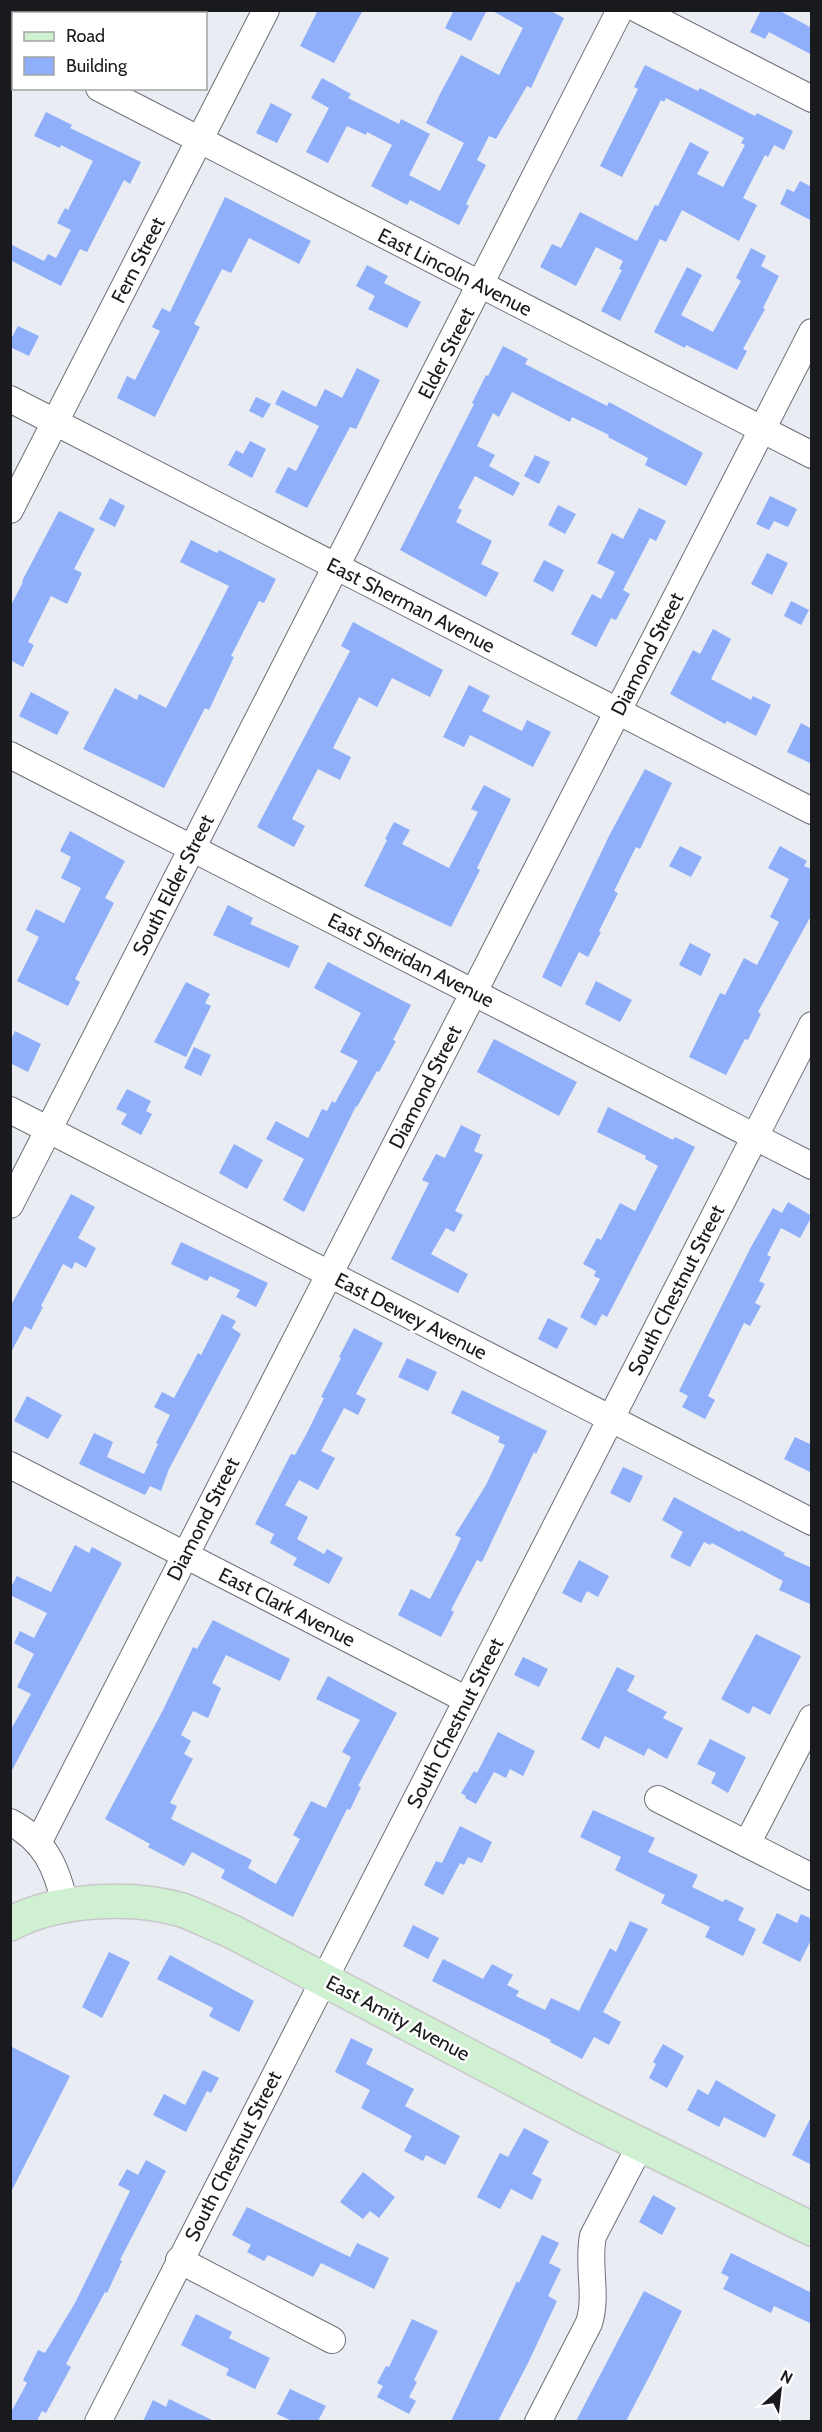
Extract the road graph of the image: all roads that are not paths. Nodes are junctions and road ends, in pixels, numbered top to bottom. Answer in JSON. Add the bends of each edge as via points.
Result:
{"nodes":[{"id":1,"x":266,"y":10,"type":"edge"},
{"id":2,"x":620,"y":10,"type":"edge"},
{"id":3,"x":639,"y":10,"type":"edge"},
{"id":4,"x":103,"y":90,"type":"edge"},
{"id":5,"x":812,"y":99,"type":"edge"},
{"id":6,"x":200,"y":140,"type":"junction"},
{"id":7,"x":480,"y":285,"type":"junction"},
{"id":8,"x":812,"y":332,"type":"edge"},
{"id":9,"x":10,"y":399,"type":"edge"},
{"id":10,"x":56,"y":422,"type":"junction"},
{"id":11,"x":761,"y":429,"type":"junction"},
{"id":12,"x":812,"y":455,"type":"edge"},
{"id":13,"x":10,"y":510,"type":"edge"},
{"id":14,"x":337,"y":567,"type":"junction"},
{"id":15,"x":618,"y":711,"type":"junction"},
{"id":16,"x":10,"y":755,"type":"edge"},
{"id":17,"x":812,"y":811,"type":"edge"},
{"id":18,"x":192,"y":848,"type":"junction"},
{"id":19,"x":474,"y":992,"type":"junction"},
{"id":20,"x":812,"y":1025,"type":"edge"},
{"id":21,"x":10,"y":1110,"type":"edge"},
{"id":22,"x":49,"y":1130,"type":"junction"},
{"id":23,"x":754,"y":1136,"type":"junction"},
{"id":24,"x":812,"y":1166,"type":"edge"},
{"id":25,"x":10,"y":1205,"type":"edge"},
{"id":26,"x":330,"y":1274,"type":"junction"},
{"id":27,"x":610,"y":1418,"type":"junction"},
{"id":28,"x":10,"y":1465,"type":"edge"},
{"id":29,"x":812,"y":1522,"type":"edge"},
{"id":30,"x":184,"y":1554,"type":"junction"},
{"id":31,"x":468,"y":1700,"type":"junction"},
{"id":32,"x":812,"y":1718,"type":"edge"},
{"id":33,"x":658,"y":1799,"type":"dead end"},
{"id":34,"x":10,"y":1822,"type":"edge"},
{"id":35,"x":39,"y":1841,"type":"junction"},
{"id":36,"x":747,"y":1844,"type":"junction"},
{"id":37,"x":812,"y":1877,"type":"edge"},
{"id":38,"x":65,"y":1905,"type":"junction"},
{"id":39,"x":10,"y":1924,"type":"edge"},
{"id":40,"x":324,"y":1978,"type":"junction"},
{"id":41,"x":641,"y":2144,"type":"junction"},
{"id":42,"x":812,"y":2229,"type":"edge"},
{"id":43,"x":179,"y":2260,"type":"junction"},
{"id":44,"x":332,"y":2340,"type":"dead end"},
{"id":45,"x":98,"y":2421,"type":"edge"},
{"id":46,"x":538,"y":2421,"type":"edge"}],
"edges":[{"from":1,"to":6,"type":"street","name":"Fern Street"},
{"from":2,"to":7,"type":"street","name":"Elder Street"},
{"from":3,"to":5,"type":"street"},
{"from":4,"to":6,"type":"street","name":"East Lincoln Avenue"},
{"from":6,"to":7,"type":"street","name":"East Lincoln Avenue"},
{"from":6,"to":10,"type":"street","name":"Fern Street"},
{"from":7,"to":11,"type":"street","name":"East Lincoln Avenue"},
{"from":7,"to":14,"type":"street","name":"Elder Street"},
{"from":8,"to":11,"type":"street","name":"Diamond Street"},
{"from":9,"to":10,"type":"street","name":"East Sherman Avenue"},
{"from":10,"to":13,"type":"street","name":"Fern Street"},
{"from":10,"to":14,"type":"street","name":"East Sherman Avenue"},
{"from":11,"to":12,"type":"street","name":"East Lincoln Avenue"},
{"from":11,"to":15,"type":"street","name":"Diamond Street"},
{"from":14,"to":15,"type":"street","name":"East Sherman Avenue"},
{"from":14,"to":18,"type":"street","name":"South Elder Street"},
{"from":15,"to":17,"type":"street","name":"East Sherman Avenue"},
{"from":15,"to":19,"type":"street","name":"Diamond Street"},
{"from":16,"to":18,"type":"street","name":"East Sheridan Avenue"},
{"from":18,"to":19,"type":"street","name":"East Sheridan Avenue"},
{"from":18,"to":22,"type":"street","name":"South Elder Street"},
{"from":19,"to":23,"type":"street","name":"East Sheridan Avenue"},
{"from":19,"to":26,"type":"street","name":"Diamond Street"},
{"from":20,"to":23,"type":"street","name":"South Chestnut Street"},
{"from":21,"to":22,"type":"street","name":"East Dewey Avenue"},
{"from":22,"to":25,"type":"street","name":"South Elder Street"},
{"from":22,"to":26,"type":"street","name":"East Dewey Avenue"},
{"from":23,"to":24,"type":"street","name":"East Sheridan Avenue"},
{"from":23,"to":27,"type":"street","name":"South Chestnut Street"},
{"from":26,"to":27,"type":"street","name":"East Dewey Avenue"},
{"from":26,"to":30,"type":"street","name":"Diamond Street"},
{"from":27,"to":29,"type":"street","name":"East Dewey Avenue"},
{"from":27,"to":31,"type":"street","name":"South Chestnut Street"},
{"from":28,"to":30,"type":"street","name":"East Clark Avenue"},
{"from":30,"to":31,"type":"street","name":"East Clark Avenue"},
{"from":30,"to":35,"type":"street","name":"Diamond Street"},
{"from":31,"to":40,"type":"street","name":"South Chestnut Street"},
{"from":32,"to":36,"type":"street"},
{"from":33,"to":36,"type":"street"},
{"from":34,"to":35,"type":"street"},
{"from":35,"to":38,"type":"street","via":[[58,1875]]},
{"from":36,"to":37,"type":"street"},
{"from":38,"to":39,"type":"main road"},
{"from":38,"to":40,"type":"main road","name":"East Amity Avenue","via":[[122,1901],[181,1910]]},
{"from":40,"to":41,"type":"main road","name":"East Amity Avenue"},
{"from":40,"to":43,"type":"street","name":"South Chestnut Street"},
{"from":41,"to":42,"type":"main road","name":"East Amity Avenue"},
{"from":41,"to":46,"type":"street","via":[[593,2236],[593,2308],[589,2323]]},
{"from":43,"to":44,"type":"street"},
{"from":43,"to":45,"type":"street","name":"South Chestnut Street"}]}
